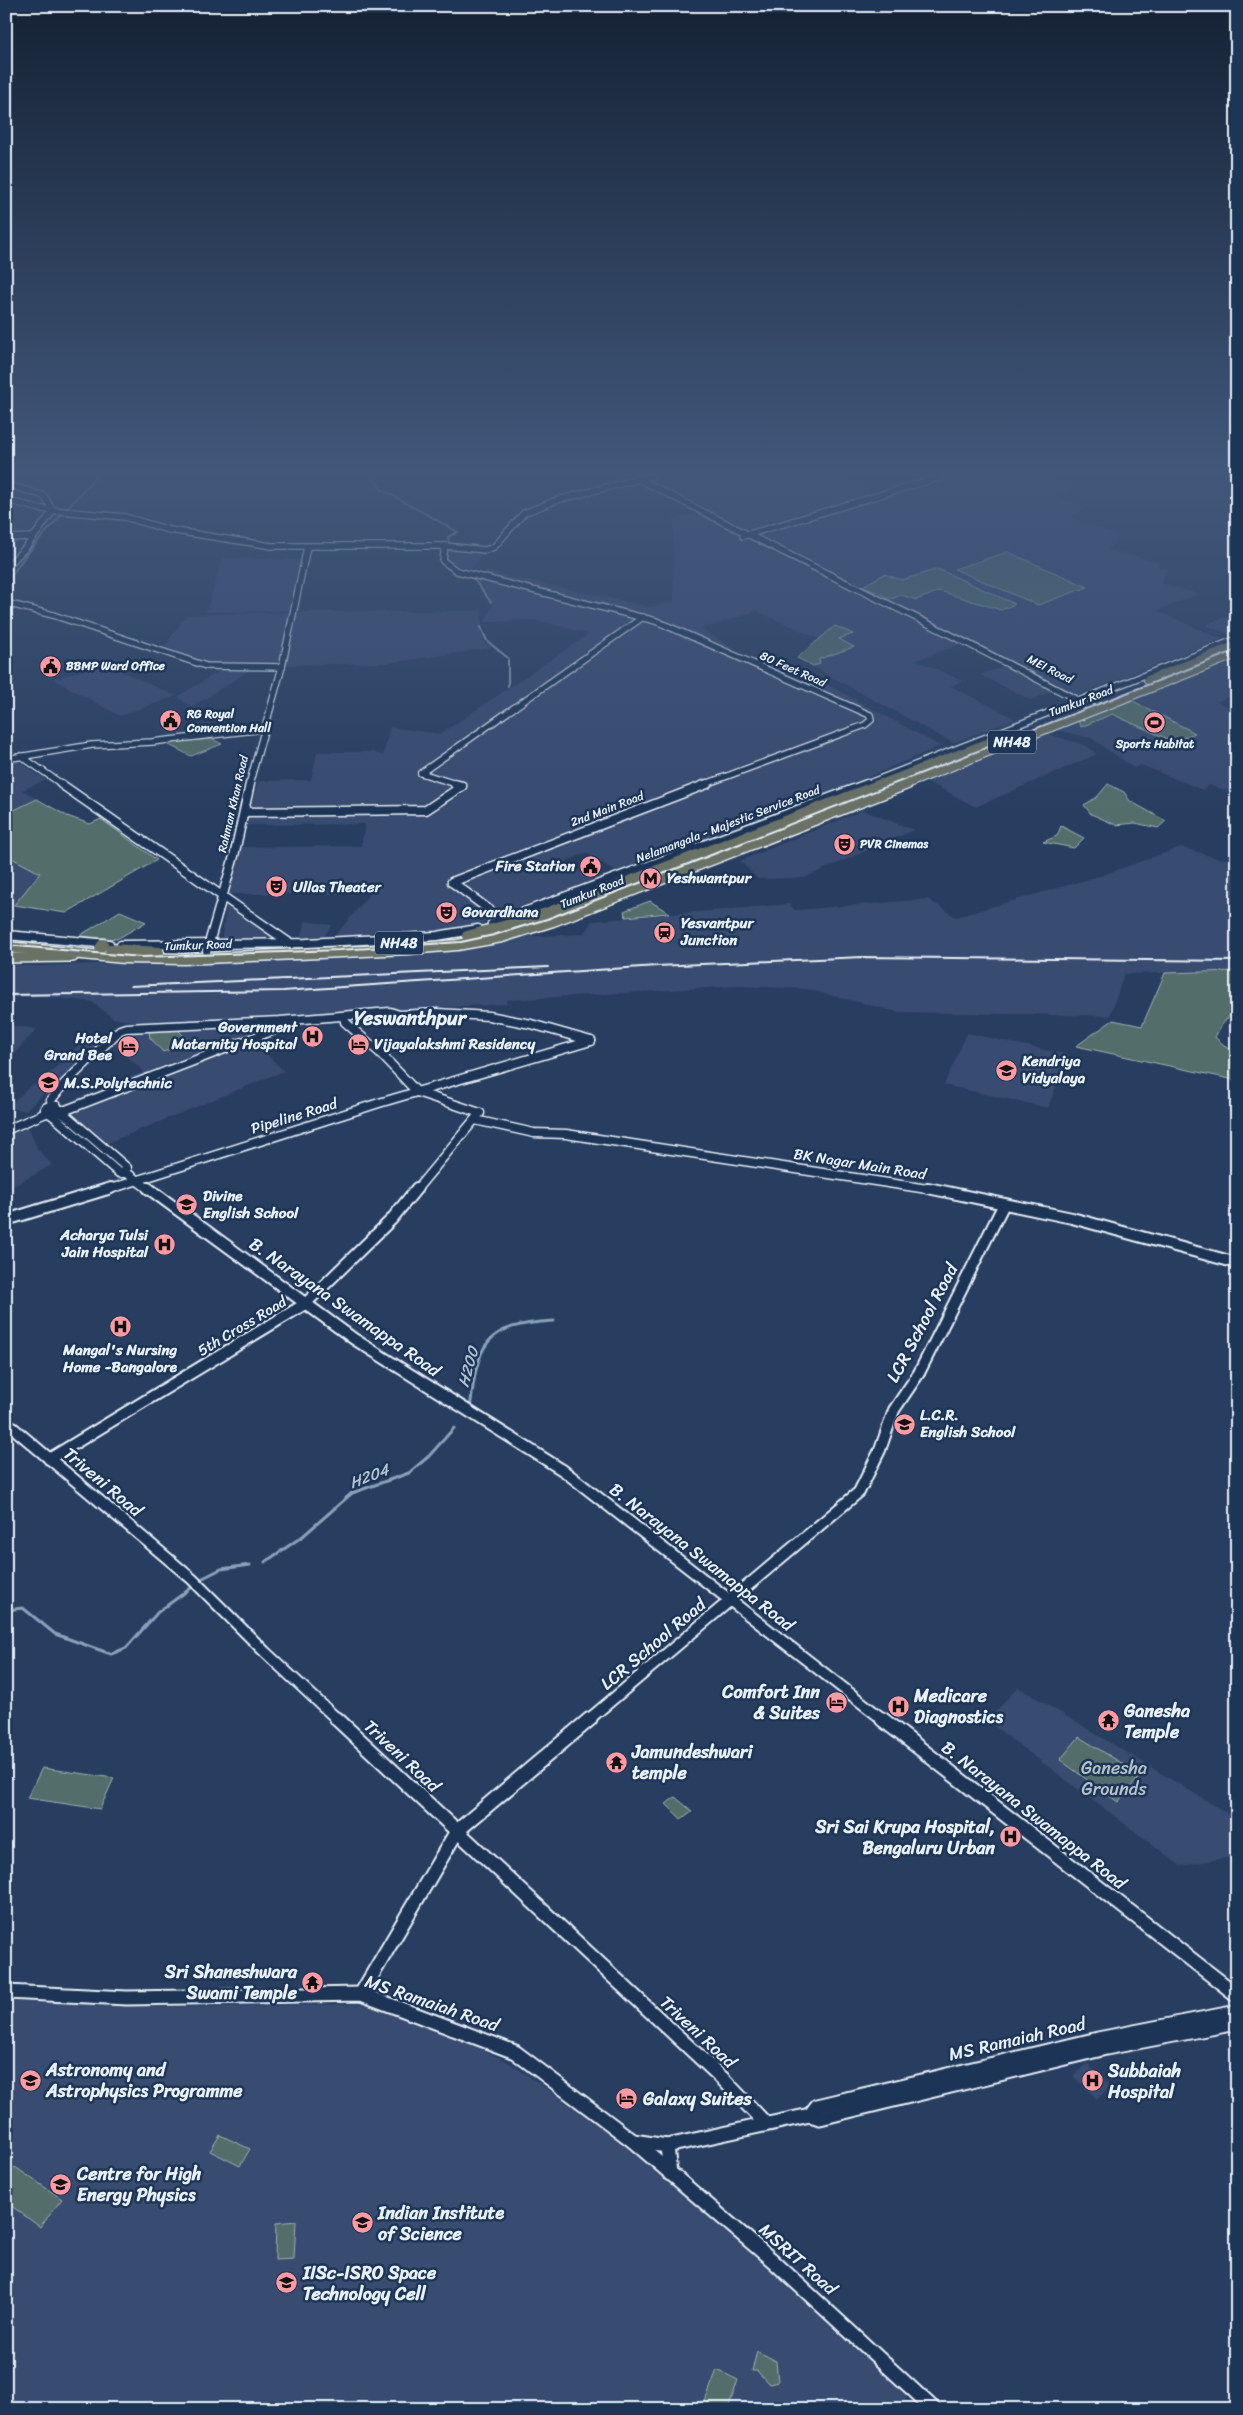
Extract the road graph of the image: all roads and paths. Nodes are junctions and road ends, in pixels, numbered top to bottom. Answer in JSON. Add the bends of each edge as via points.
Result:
{"nodes":[{"id":1,"x":298,"y":589,"type":"edge"},
{"id":2,"x":520,"y":589,"type":"edge"},
{"id":3,"x":858,"y":589,"type":"edge"},
{"id":4,"x":6,"y":603,"type":"edge"},
{"id":5,"x":643,"y":618,"type":"junction"},
{"id":6,"x":1237,"y":639,"type":"edge"},
{"id":7,"x":1237,"y":645,"type":"edge"},
{"id":8,"x":1237,"y":654,"type":"edge"},
{"id":9,"x":282,"y":667,"type":"junction"},
{"id":10,"x":1089,"y":704,"type":"junction"},
{"id":11,"x":264,"y":730,"type":"junction"},
{"id":12,"x":21,"y":756,"type":"junction"},
{"id":13,"x":6,"y":760,"type":"edge"},
{"id":14,"x":772,"y":761,"type":"joint"},
{"id":15,"x":245,"y":812,"type":"junction"},
{"id":16,"x":224,"y":896,"type":"junction"},
{"id":17,"x":504,"y":920,"type":"junction"},
{"id":18,"x":474,"y":932,"type":"junction"},
{"id":19,"x":6,"y":935,"type":"edge"},
{"id":20,"x":6,"y":941,"type":"edge"},
{"id":21,"x":291,"y":944,"type":"junction"},
{"id":22,"x":101,"y":946,"type":"junction"},
{"id":23,"x":6,"y":947,"type":"edge"},
{"id":24,"x":208,"y":948,"type":"junction"},
{"id":25,"x":106,"y":957,"type":"junction"},
{"id":26,"x":6,"y":958,"type":"edge"},
{"id":27,"x":345,"y":1020,"type":"junction"},
{"id":28,"x":280,"y":1024,"type":"junction"},
{"id":29,"x":417,"y":1092,"type":"junction"},
{"id":30,"x":54,"y":1109,"type":"junction"},
{"id":31,"x":477,"y":1116,"type":"junction"},
{"id":32,"x":6,"y":1130,"type":"edge"},
{"id":33,"x":131,"y":1176,"type":"junction"},
{"id":34,"x":1004,"y":1204,"type":"junction"},
{"id":35,"x":6,"y":1220,"type":"edge"},
{"id":36,"x":1237,"y":1263,"type":"edge"},
{"id":37,"x":305,"y":1304,"type":"junction"},
{"id":38,"x":6,"y":1422,"type":"edge"},
{"id":39,"x":49,"y":1459,"type":"junction"},
{"id":40,"x":731,"y":1601,"type":"junction"},
{"id":41,"x":457,"y":1831,"type":"junction"},
{"id":42,"x":6,"y":1992,"type":"edge"},
{"id":43,"x":362,"y":1994,"type":"junction"},
{"id":44,"x":1237,"y":1995,"type":"edge"},
{"id":45,"x":1237,"y":2012,"type":"edge"},
{"id":46,"x":1237,"y":2023,"type":"edge"},
{"id":47,"x":810,"y":2115,"type":"junction"},
{"id":48,"x":766,"y":2124,"type":"junction"},
{"id":49,"x":633,"y":2141,"type":"junction"},
{"id":50,"x":668,"y":2146,"type":"junction"},
{"id":51,"x":670,"y":2174,"type":"junction"},
{"id":52,"x":934,"y":2409,"type":"edge"}],
"edges":[{"from":1,"to":9,"type":"street","name":"Rahman Khan Road"},
{"from":2,"to":5,"type":"street","name":"80 Feet Road"},
{"from":3,"to":10,"type":"street","name":"MEI Road"},
{"from":4,"to":9,"type":"street","via":[[53,614],[206,666]]},
{"from":5,"to":14,"type":"street","name":"80 Feet Road","via":[[870,715],[871,720],[865,725]]},
{"from":5,"to":15,"type":"street","via":[[421,773],[462,786],[426,810]]},
{"from":6,"to":10,"type":"street","name":"Nelamangala - Majestic Service Road"},
{"from":7,"to":10,"type":"highway","name":"Tumkur Road","number":"NH48"},
{"from":8,"to":10,"type":"highway","name":"Tumkur Road","number":"NH48"},
{"from":9,"to":11,"type":"street","name":"Rahman Khan Road"},
{"from":10,"to":17,"type":"street","name":"Nelamangala - Majestic Service Road"},
{"from":10,"to":18,"type":"highway","name":"Tumkur Road","number":"NH48","via":[[539,916]]},
{"from":10,"to":25,"type":"highway","name":"Tumkur Road","number":"NH48","via":[[758,843],[515,933],[481,941],[409,949],[184,959]]},
{"from":11,"to":12,"type":"street","via":[[92,745]]},
{"from":11,"to":15,"type":"street","name":"Rahman Khan Road"},
{"from":12,"to":13,"type":"street"},
{"from":12,"to":16,"type":"street"},
{"from":14,"to":17,"type":"street","name":"2nd Main Road","via":[[452,882]]},
{"from":15,"to":16,"type":"street","name":"Rahman Khan Road"},
{"from":16,"to":21,"type":"street"},
{"from":16,"to":24,"type":"street","name":"Rahman Khan Road"},
{"from":17,"to":18,"type":"street","name":"Nelamangala - Majestic Service Road"},
{"from":18,"to":21,"type":"street","name":"Nelamangala - Majestic Service Road"},
{"from":18,"to":24,"type":"highway","name":"Tumkur Road","number":"NH48","via":[[409,942]]},
{"from":19,"to":22,"type":"street"},
{"from":20,"to":22,"type":"highway","name":"Tumkur Road","number":"NH48"},
{"from":21,"to":24,"type":"street","name":"Nelamangala - Majestic Service Road"},
{"from":22,"to":24,"type":"highway","name":"Tumkur Road","number":"NH48","via":[[171,952]]},
{"from":23,"to":25,"type":"highway","name":"Tumkur Road","number":"NH48"},
{"from":25,"to":26,"type":"main road"},
{"from":27,"to":28,"type":"street"},
{"from":27,"to":28,"type":"street","via":[[295,1019]]},
{"from":27,"to":29,"type":"street"},
{"from":27,"to":29,"type":"street","name":"Pipeline Road","via":[[437,1013],[488,1016],[591,1041]]},
{"from":28,"to":30,"type":"street"},
{"from":28,"to":30,"type":"street","via":[[70,1106]]},
{"from":28,"to":30,"type":"street","via":[[125,1030]]},
{"from":28,"to":30,"type":"street","via":[[125,1028],[85,1063]]},
{"from":29,"to":31,"type":"street","name":"BK Nagar Main Road"},
{"from":29,"to":33,"type":"street","name":"Pipeline Road"},
{"from":30,"to":32,"type":"street"},
{"from":30,"to":33,"type":"street","name":"B. Narayana Swamappa Road","via":[[119,1173]]},
{"from":31,"to":34,"type":"street","name":"BK Nagar Main Road","via":[[534,1133],[605,1139],[926,1188]]},
{"from":31,"to":37,"type":"street","name":"5th Cross Road","via":[[395,1215]]},
{"from":33,"to":35,"type":"street","name":"Pipeline Road","via":[[59,1205]]},
{"from":33,"to":37,"type":"street","name":"B. Narayana Swamappa Road"},
{"from":34,"to":36,"type":"street","name":"BK Nagar Main Road","via":[[1072,1218]]},
{"from":34,"to":40,"type":"street","name":"LCR School Road","via":[[919,1373],[894,1410],[880,1450],[859,1492]]},
{"from":37,"to":39,"type":"street","name":"5th Cross Road"},
{"from":37,"to":40,"type":"street","name":"B. Narayana Swamappa Road","via":[[361,1344],[564,1471]]},
{"from":38,"to":39,"type":"street","name":"Triveni Road"},
{"from":39,"to":41,"type":"street","name":"Triveni Road","via":[[196,1583]]},
{"from":40,"to":41,"type":"street","name":"LCR School Road"},
{"from":40,"to":44,"type":"street","name":"B. Narayana Swamappa Road"},
{"from":41,"to":43,"type":"street","name":"LCR School Road"},
{"from":41,"to":48,"type":"street","name":"Triveni Road","via":[[723,2079]]},
{"from":42,"to":43,"type":"street","name":"MS Ramaiah Road","via":[[127,1998]]},
{"from":43,"to":49,"type":"street","name":"MS Ramaiah Road","via":[[515,2052]]},
{"from":45,"to":47,"type":"street","name":"MS Ramaiah Road","via":[[1098,2039],[933,2078],[817,2106]]},
{"from":46,"to":47,"type":"street","name":"MS Ramaiah Road","via":[[1106,2048],[820,2118]]},
{"from":47,"to":48,"type":"street","name":"MS Ramaiah Road"},
{"from":48,"to":50,"type":"street","name":"MS Ramaiah Road"},
{"from":49,"to":50,"type":"street","name":"MS Ramaiah Road"},
{"from":49,"to":51,"type":"street","name":"MSRIT Road"},
{"from":50,"to":51,"type":"street"},
{"from":51,"to":52,"type":"street","name":"MSRIT Road","via":[[772,2260]]}]}
